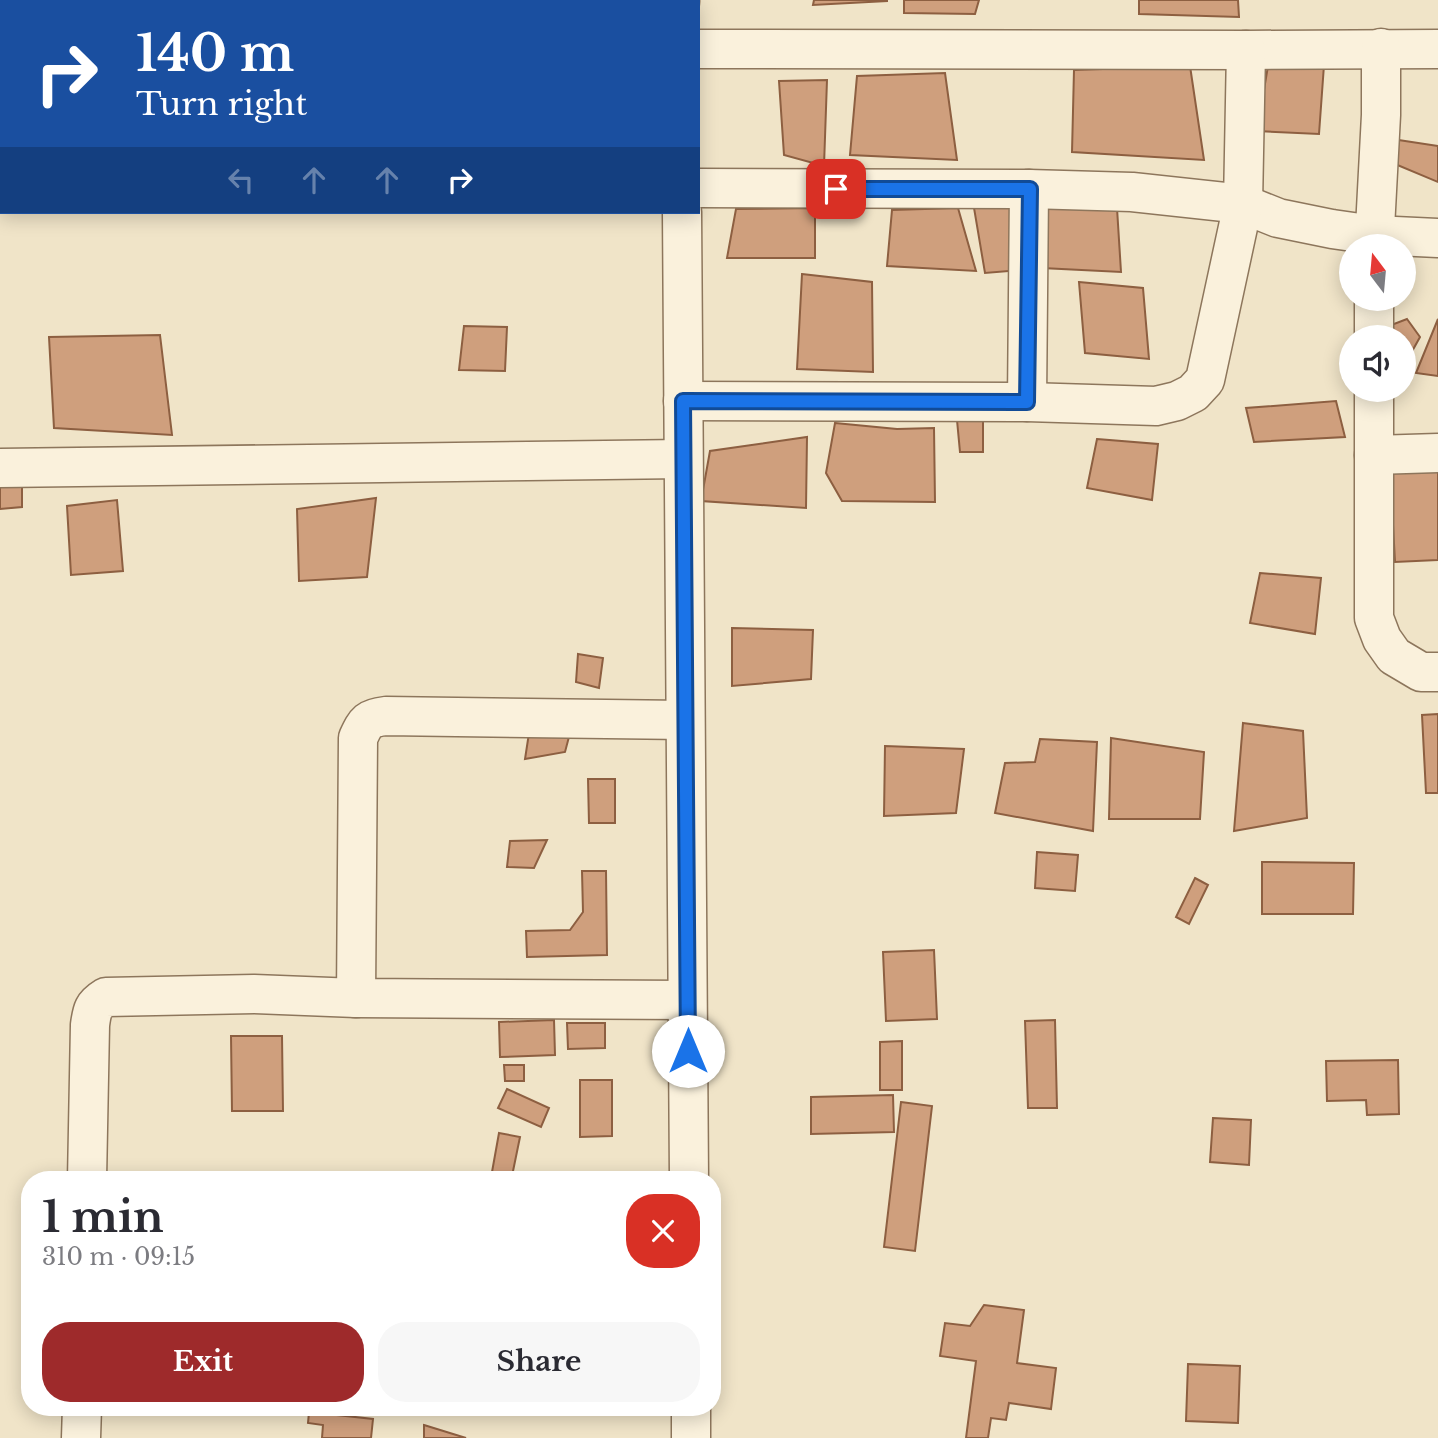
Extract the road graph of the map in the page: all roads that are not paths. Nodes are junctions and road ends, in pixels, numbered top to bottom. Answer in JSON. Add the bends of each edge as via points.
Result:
{"nodes":[{"id":1,"x":1381,"y":48,"type":"junction"},
{"id":2,"x":700,"y":49,"type":"edge"},
{"id":3,"x":1438,"y":49,"type":"edge"},
{"id":4,"x":1246,"y":50,"type":"junction"},
{"id":5,"x":700,"y":188,"type":"edge"},
{"id":6,"x":1030,"y":189,"type":"junction"},
{"id":7,"x":1243,"y":204,"type":"junction"},
{"id":8,"x":682,"y":214,"type":"edge"},
{"id":9,"x":1350,"y":234,"type":"edge"},
{"id":10,"x":1374,"y":234,"type":"edge"},
{"id":11,"x":1438,"y":238,"type":"edge"},
{"id":12,"x":1416,"y":239,"type":"edge"},
{"id":13,"x":683,"y":401,"type":"junction"},
{"id":14,"x":1027,"y":402,"type":"junction"},
{"id":15,"x":1374,"y":402,"type":"edge"},
{"id":16,"x":1438,"y":453,"type":"edge"},
{"id":17,"x":1374,"y":455,"type":"junction"},
{"id":18,"x":683,"y":458,"type":"junction"},
{"id":19,"x":0,"y":468,"type":"edge"},
{"id":20,"x":1438,"y":672,"type":"edge"},
{"id":21,"x":685,"y":720,"type":"junction"},
{"id":22,"x":356,"y":998,"type":"junction"},
{"id":23,"x":687,"y":1000,"type":"junction"},
{"id":24,"x":86,"y":1171,"type":"edge"},
{"id":25,"x":689,"y":1171,"type":"edge"},
{"id":26,"x":82,"y":1416,"type":"edge"},
{"id":27,"x":691,"y":1416,"type":"edge"},
{"id":28,"x":81,"y":1438,"type":"edge"},
{"id":29,"x":691,"y":1438,"type":"edge"}],
"edges":[{"from":1,"to":3,"type":"street"},
{"from":1,"to":4,"type":"street"},
{"from":1,"to":10,"type":"street"},
{"from":2,"to":4,"type":"street"},
{"from":4,"to":7,"type":"street"},
{"from":5,"to":6,"type":"street"},
{"from":6,"to":7,"type":"street","via":[[1132,192]]},
{"from":6,"to":14,"type":"street"},
{"from":7,"to":9,"type":"street","via":[[1278,218]]},
{"from":7,"to":14,"type":"street","via":[[1205,380],[1193,393],[1156,406]]},
{"from":8,"to":13,"type":"street"},
{"from":11,"to":12,"type":"street"},
{"from":13,"to":14,"type":"street"},
{"from":13,"to":18,"type":"street"},
{"from":15,"to":17,"type":"street"},
{"from":16,"to":17,"type":"street"},
{"from":17,"to":20,"type":"street","via":[[1374,618],[1394,656],[1421,672]]},
{"from":18,"to":19,"type":"street"},
{"from":18,"to":21,"type":"street"},
{"from":21,"to":22,"type":"street","via":[[372,718],[358,738]]},
{"from":21,"to":23,"type":"street"},
{"from":22,"to":23,"type":"street"},
{"from":22,"to":24,"type":"street","via":[[227,995],[106,997],[97,1002],[90,1025]]},
{"from":23,"to":25,"type":"street"},
{"from":26,"to":28,"type":"street"},
{"from":27,"to":29,"type":"street"}]}
